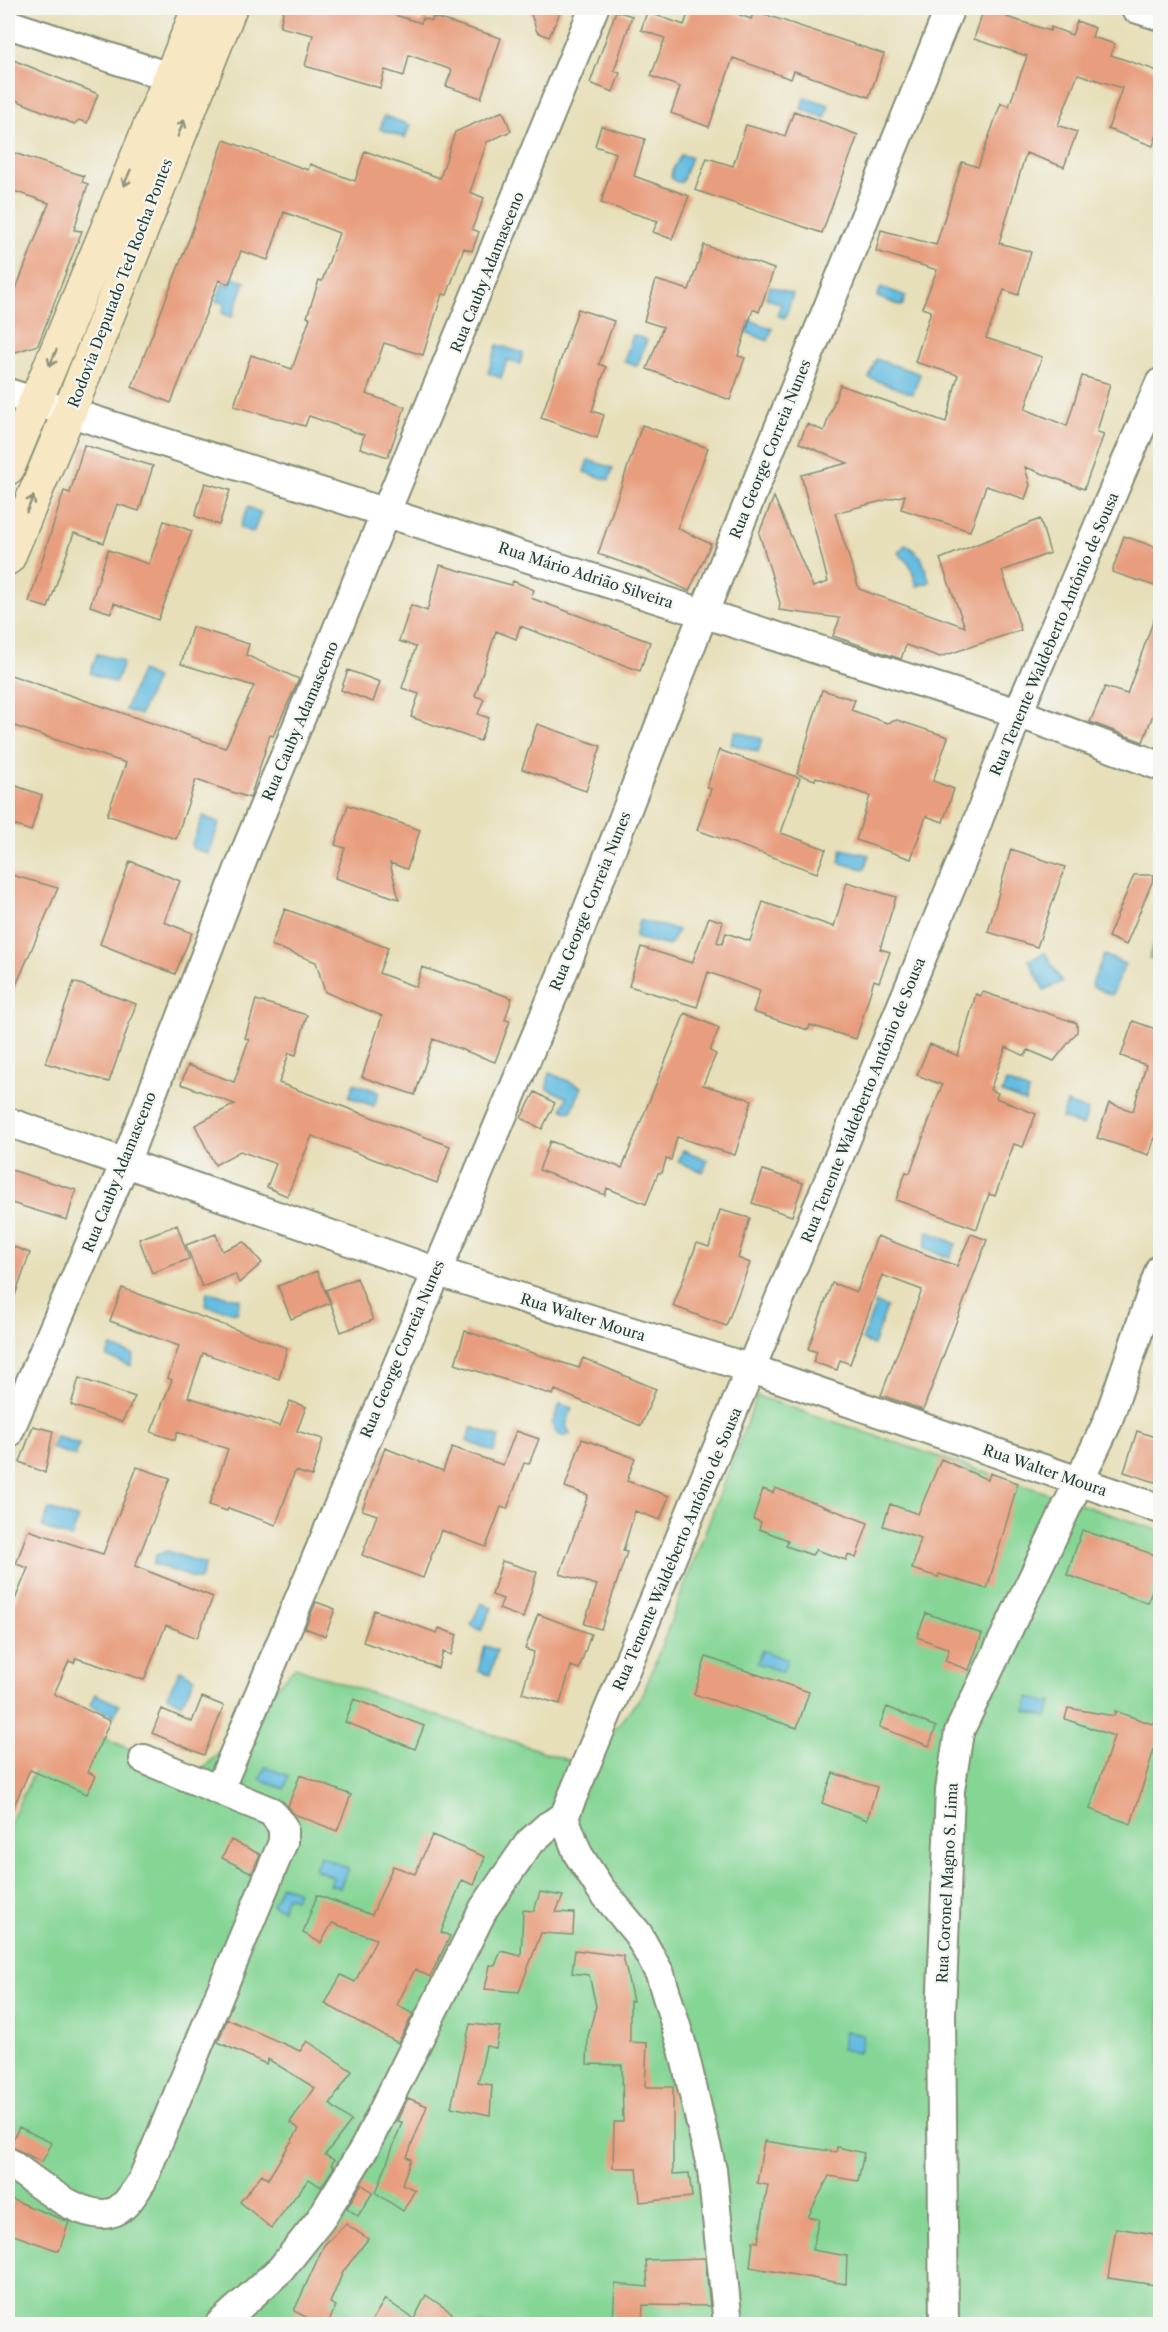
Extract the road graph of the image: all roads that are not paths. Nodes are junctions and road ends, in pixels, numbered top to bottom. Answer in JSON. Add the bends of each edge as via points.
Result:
{"nodes":[{"id":1,"x":199,"y":8,"type":"edge"},
{"id":2,"x":230,"y":8,"type":"edge"},
{"id":3,"x":594,"y":8,"type":"edge"},
{"id":4,"x":950,"y":8,"type":"edge"},
{"id":5,"x":1135,"y":8,"type":"edge"},
{"id":6,"x":1161,"y":16,"type":"edge"},
{"id":7,"x":8,"y":24,"type":"edge"},
{"id":8,"x":169,"y":77,"type":"junction"},
{"id":9,"x":1161,"y":383,"type":"edge"},
{"id":10,"x":21,"y":397,"type":"edge"},
{"id":11,"x":70,"y":411,"type":"junction"},
{"id":12,"x":8,"y":468,"type":"edge"},
{"id":13,"x":388,"y":512,"type":"junction"},
{"id":14,"x":8,"y":558,"type":"edge"},
{"id":15,"x":704,"y":612,"type":"junction"},
{"id":16,"x":1018,"y":713,"type":"junction"},
{"id":17,"x":1161,"y":766,"type":"edge"},
{"id":18,"x":8,"y":1122,"type":"edge"},
{"id":19,"x":125,"y":1162,"type":"junction"},
{"id":20,"x":1161,"y":1269,"type":"edge"},
{"id":21,"x":435,"y":1271,"type":"junction"},
{"id":22,"x":752,"y":1369,"type":"junction"},
{"id":23,"x":8,"y":1434,"type":"edge"},
{"id":24,"x":1077,"y":1482,"type":"junction"},
{"id":25,"x":1161,"y":1509,"type":"edge"},
{"id":26,"x":144,"y":1759,"type":"dead end"},
{"id":27,"x":219,"y":1790,"type":"junction"},
{"id":28,"x":564,"y":1817,"type":"junction"},
{"id":29,"x":8,"y":2162,"type":"edge"},
{"id":30,"x":220,"y":2325,"type":"edge"},
{"id":31,"x":728,"y":2325,"type":"edge"},
{"id":32,"x":944,"y":2325,"type":"edge"}],
"edges":[{"from":1,"to":8,"type":"main road","name":"Rodovia Deputado Ted Rocha Pontes"},
{"from":11,"to":2,"type":"main road","name":"Rodovia Deputado Ted Rocha Pontes","one_way":true},
{"from":3,"to":13,"type":"street","name":"Rua Cauby Adamasceno"},
{"from":4,"to":15,"type":"street","name":"Rua George Correia Nunes"},
{"from":5,"to":6,"type":"street"},
{"from":7,"to":8,"type":"street"},
{"from":8,"to":10,"type":"main road","name":"Rodovia Deputado Ted Rocha Pontes","one_way":true},
{"from":9,"to":16,"type":"street","name":"Rua Tenente Waldeberto Antônio de Sousa"},
{"from":10,"to":11,"type":"street","name":"Rua Mário Adrião Silveira"},
{"from":10,"to":12,"type":"main road","name":"Rodovia Deputado Ted Rocha Pontes"},
{"from":11,"to":13,"type":"street","name":"Rua Mário Adrião Silveira"},
{"from":14,"to":11,"type":"main road","name":"Rodovia Deputado Ted Rocha Pontes","one_way":true},
{"from":13,"to":15,"type":"street","name":"Rua Mário Adrião Silveira"},
{"from":13,"to":19,"type":"street","name":"Rua Cauby Adamasceno","via":[[249,843]]},
{"from":15,"to":16,"type":"street","name":"Rua Mário Adrião Silveira"},
{"from":15,"to":21,"type":"street","name":"Rua George Correia Nunes","via":[[570,955]]},
{"from":16,"to":17,"type":"street","name":"Rua Mário Adrião Silveira"},
{"from":16,"to":22,"type":"street","name":"Rua Tenente Waldeberto Antônio de Sousa","via":[[971,839]]},
{"from":18,"to":19,"type":"street","name":"Rua Walter Moura"},
{"from":19,"to":21,"type":"street","name":"Rua Walter Moura"},
{"from":19,"to":23,"type":"street","name":"Rua Cauby Adamasceno"},
{"from":20,"to":24,"type":"street","name":"Rua Coronel Magno S. Lima","via":[[1107,1423]]},
{"from":21,"to":22,"type":"street","name":"Rua Walter Moura"},
{"from":21,"to":27,"type":"street","name":"Rua George Correia Nunes"},
{"from":22,"to":24,"type":"street","name":"Rua Walter Moura"},
{"from":22,"to":28,"type":"street","name":"Rua Tenente Waldeberto Antônio de Sousa"},
{"from":24,"to":25,"type":"street","name":"Rua Walter Moura"},
{"from":24,"to":32,"type":"street","name":"Rua Coronel Magno S. Lima","via":[[959,1732],[950,1790],[941,2015]]},
{"from":26,"to":27,"type":"street"},
{"from":27,"to":29,"type":"street","via":[[273,1812],[281,1821],[285,1836],[142,2181],[116,2211],[99,2214],[80,2211]]},
{"from":28,"to":30,"type":"street","via":[[529,1844],[484,1908],[365,2147],[320,2220],[281,2269]]},
{"from":28,"to":31,"type":"street","via":[[578,1854],[638,1934],[660,1974],[712,2170]]}]}
